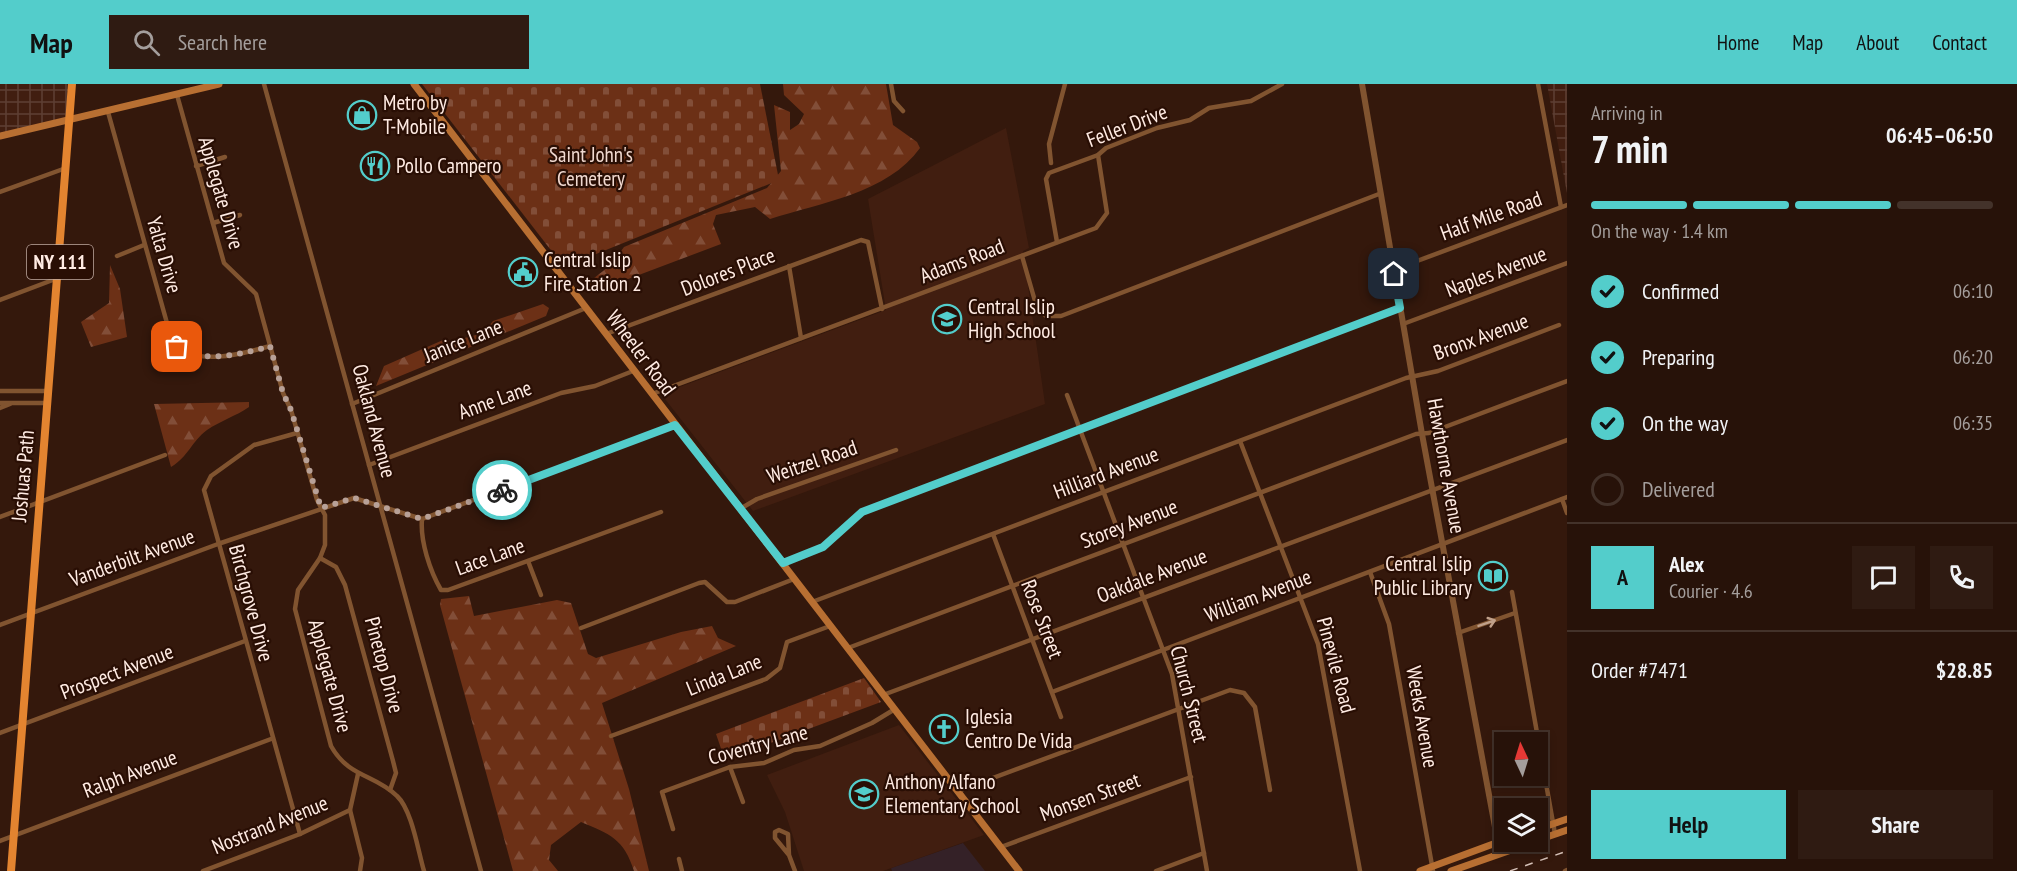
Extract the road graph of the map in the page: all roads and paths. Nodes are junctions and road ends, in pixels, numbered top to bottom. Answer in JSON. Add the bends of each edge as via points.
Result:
{"nodes":[{"id":1,"x":72,"y":84,"type":"edge"},
{"id":2,"x":219,"y":84,"type":"edge"},
{"id":3,"x":264,"y":84,"type":"edge"},
{"id":4,"x":414,"y":84,"type":"edge"},
{"id":5,"x":891,"y":84,"type":"edge"},
{"id":6,"x":1065,"y":84,"type":"edge"},
{"id":7,"x":1282,"y":84,"type":"edge"},
{"id":8,"x":1362,"y":84,"type":"edge"},
{"id":9,"x":1538,"y":84,"type":"edge"},
{"id":10,"x":177,"y":95,"type":"junction"},
{"id":11,"x":903,"y":111,"type":"dead end"},
{"id":12,"x":108,"y":112,"type":"junction"},
{"id":13,"x":69,"y":120,"type":"junction"},
{"id":14,"x":0,"y":136,"type":"edge"},
{"id":15,"x":1098,"y":155,"type":"junction"},
{"id":16,"x":225,"y":157,"type":"dead end"},
{"id":17,"x":1051,"y":163,"type":"dead end"},
{"id":18,"x":196,"y":166,"type":"junction"},
{"id":19,"x":66,"y":168,"type":"junction"},
{"id":20,"x":0,"y":192,"type":"edge"},
{"id":21,"x":1380,"y":194,"type":"junction"},
{"id":22,"x":1567,"y":205,"type":"edge"},
{"id":23,"x":1561,"y":207,"type":"junction"},
{"id":24,"x":240,"y":215,"type":"dead end"},
{"id":25,"x":213,"y":223,"type":"junction"},
{"id":26,"x":1057,"y":242,"type":"junction"},
{"id":27,"x":144,"y":245,"type":"junction"},
{"id":28,"x":117,"y":256,"type":"dead end"},
{"id":29,"x":1022,"y":256,"type":"junction"},
{"id":30,"x":1567,"y":263,"type":"edge"},
{"id":31,"x":789,"y":266,"type":"junction"},
{"id":32,"x":1393,"y":270,"type":"junction"},
{"id":33,"x":58,"y":278,"type":"junction"},
{"id":34,"x":0,"y":300,"type":"edge"},
{"id":35,"x":586,"y":308,"type":"junction"},
{"id":36,"x":1400,"y":308,"type":"junction"},
{"id":37,"x":882,"y":309,"type":"junction"},
{"id":38,"x":1403,"y":324,"type":"junction"},
{"id":39,"x":1559,"y":325,"type":"dead end"},
{"id":40,"x":606,"y":334,"type":"junction"},
{"id":41,"x":801,"y":338,"type":"junction"},
{"id":42,"x":270,"y":346,"type":"junction"},
{"id":43,"x":633,"y":371,"type":"junction"},
{"id":44,"x":1413,"y":377,"type":"junction"},
{"id":45,"x":1567,"y":381,"type":"edge"},
{"id":46,"x":0,"y":391,"type":"edge"},
{"id":47,"x":48,"y":391,"type":"junction"},
{"id":48,"x":652,"y":394,"type":"junction"},
{"id":49,"x":1067,"y":395,"type":"dead end"},
{"id":50,"x":0,"y":403,"type":"edge"},
{"id":51,"x":12,"y":403,"type":"junction"},
{"id":52,"x":47,"y":403,"type":"junction"},
{"id":53,"x":352,"y":404,"type":"junction"},
{"id":54,"x":0,"y":408,"type":"edge"},
{"id":55,"x":675,"y":425,"type":"junction"},
{"id":56,"x":1081,"y":430,"type":"junction"},
{"id":57,"x":297,"y":434,"type":"junction"},
{"id":58,"x":1422,"y":434,"type":"junction"},
{"id":59,"x":1567,"y":440,"type":"edge"},
{"id":60,"x":1240,"y":441,"type":"junction"},
{"id":61,"x":896,"y":450,"type":"dead end"},
{"id":62,"x":165,"y":456,"type":"dead end"},
{"id":63,"x":369,"y":465,"type":"junction"},
{"id":64,"x":1433,"y":489,"type":"junction"},
{"id":65,"x":1104,"y":492,"type":"junction"},
{"id":66,"x":1260,"y":492,"type":"junction"},
{"id":67,"x":1564,"y":498,"type":"edge"},
{"id":68,"x":39,"y":502,"type":"junction"},
{"id":69,"x":380,"y":505,"type":"junction"},
{"id":70,"x":321,"y":508,"type":"junction"},
{"id":71,"x":740,"y":509,"type":"junction"},
{"id":72,"x":661,"y":512,"type":"dead end"},
{"id":73,"x":1567,"y":513,"type":"edge"},
{"id":74,"x":0,"y":517,"type":"edge"},
{"id":75,"x":422,"y":519,"type":"junction"},
{"id":76,"x":993,"y":534,"type":"junction"},
{"id":77,"x":218,"y":544,"type":"junction"},
{"id":78,"x":1124,"y":544,"type":"junction"},
{"id":79,"x":1443,"y":544,"type":"junction"},
{"id":80,"x":1280,"y":545,"type":"junction"},
{"id":81,"x":320,"y":558,"type":"junction"},
{"id":82,"x":528,"y":561,"type":"junction"},
{"id":83,"x":783,"y":563,"type":"junction"},
{"id":84,"x":1370,"y":572,"type":"junction"},
{"id":85,"x":794,"y":579,"type":"junction"},
{"id":86,"x":1012,"y":586,"type":"junction"},
{"id":87,"x":1512,"y":592,"type":"dead end"},
{"id":88,"x":541,"y":595,"type":"dead end"},
{"id":89,"x":1143,"y":597,"type":"junction"},
{"id":90,"x":1300,"y":599,"type":"junction"},
{"id":91,"x":812,"y":602,"type":"junction"},
{"id":92,"x":31,"y":613,"type":"junction"},
{"id":93,"x":1515,"y":613,"type":"junction"},
{"id":94,"x":0,"y":625,"type":"edge"},
{"id":95,"x":830,"y":626,"type":"junction"},
{"id":96,"x":582,"y":628,"type":"dead end"},
{"id":97,"x":1458,"y":633,"type":"junction"},
{"id":98,"x":1032,"y":639,"type":"junction"},
{"id":99,"x":245,"y":641,"type":"junction"},
{"id":100,"x":848,"y":648,"type":"junction"},
{"id":101,"x":1163,"y":650,"type":"junction"},
{"id":102,"x":1052,"y":692,"type":"junction"},
{"id":103,"x":883,"y":695,"type":"junction"},
{"id":104,"x":1179,"y":708,"type":"junction"},
{"id":105,"x":895,"y":709,"type":"junction"},
{"id":106,"x":1061,"y":717,"type":"dead end"},
{"id":107,"x":22,"y":725,"type":"junction"},
{"id":108,"x":0,"y":733,"type":"edge"},
{"id":109,"x":611,"y":736,"type":"dead end"},
{"id":110,"x":271,"y":739,"type":"junction"},
{"id":111,"x":730,"y":767,"type":"junction"},
{"id":112,"x":358,"y":774,"type":"junction"},
{"id":113,"x":1191,"y":777,"type":"junction"},
{"id":114,"x":390,"y":790,"type":"junction"},
{"id":115,"x":1270,"y":790,"type":"dead end"},
{"id":116,"x":958,"y":791,"type":"junction"},
{"id":117,"x":743,"y":802,"type":"dead end"},
{"id":118,"x":1494,"y":808,"type":"edge"},
{"id":119,"x":350,"y":810,"type":"junction"},
{"id":120,"x":1567,"y":819,"type":"edge"},
{"id":121,"x":1553,"y":824,"type":"junction"},
{"id":122,"x":1548,"y":826,"type":"edge"},
{"id":123,"x":673,"y":829,"type":"dead end"},
{"id":124,"x":1567,"y":830,"type":"edge"},
{"id":125,"x":300,"y":834,"type":"junction"},
{"id":126,"x":1556,"y":834,"type":"junction"},
{"id":127,"x":14,"y":836,"type":"junction"},
{"id":128,"x":1548,"y":837,"type":"edge"},
{"id":129,"x":0,"y":841,"type":"edge"},
{"id":130,"x":1494,"y":845,"type":"edge"},
{"id":131,"x":1001,"y":847,"type":"junction"},
{"id":132,"x":1506,"y":852,"type":"edge"},
{"id":133,"x":1204,"y":853,"type":"junction"},
{"id":134,"x":1500,"y":854,"type":"joint"},
{"id":135,"x":789,"y":855,"type":"junction"},
{"id":136,"x":679,"y":859,"type":"dead end"},
{"id":137,"x":1432,"y":869,"type":"edge"},
{"id":138,"x":11,"y":871,"type":"edge"},
{"id":139,"x":203,"y":871,"type":"edge"},
{"id":140,"x":360,"y":871,"type":"edge"},
{"id":141,"x":424,"y":871,"type":"edge"},
{"id":142,"x":481,"y":871,"type":"edge"},
{"id":143,"x":682,"y":871,"type":"edge"},
{"id":144,"x":795,"y":871,"type":"edge"},
{"id":145,"x":1018,"y":871,"type":"edge"},
{"id":146,"x":1156,"y":871,"type":"edge"},
{"id":147,"x":1208,"y":871,"type":"edge"},
{"id":148,"x":1360,"y":871,"type":"edge"},
{"id":149,"x":1420,"y":871,"type":"edge"},
{"id":150,"x":1451,"y":871,"type":"edge"}],
"edges":[{"from":1,"to":13,"type":"main road","name":"Joshuas Path","number":"NY 111"},
{"from":2,"to":10,"type":"main road"},
{"from":3,"to":53,"type":"street","name":"Oakland Avenue"},
{"from":4,"to":35,"type":"main road","name":"Wheeler Road"},
{"from":5,"to":11,"type":"street","via":[[894,101]]},
{"from":6,"to":17,"type":"street","via":[[1049,144]]},
{"from":7,"to":15,"type":"street","name":"Feller Drive","via":[[1251,101],[1209,108],[1190,120],[1157,128],[1106,148]]},
{"from":8,"to":21,"type":"street","name":"Hawthorne Avenue"},
{"from":9,"to":23,"type":"street"},
{"from":10,"to":12,"type":"main road"},
{"from":10,"to":18,"type":"street","name":"Applegate Drive"},
{"from":12,"to":13,"type":"main road"},
{"from":12,"to":27,"type":"street","name":"Yalta Drive"},
{"from":13,"to":14,"type":"main road"},
{"from":13,"to":19,"type":"main road","name":"Joshuas Path","number":"NY 111"},
{"from":15,"to":26,"type":"street","via":[[1107,213],[1096,228]]},
{"from":15,"to":26,"type":"street","name":"Feller Drive","via":[[1046,175]]},
{"from":16,"to":18,"type":"street"},
{"from":18,"to":25,"type":"street","name":"Applegate Drive"},
{"from":19,"to":20,"type":"street"},
{"from":19,"to":33,"type":"main road","name":"Joshuas Path","number":"NY 111"},
{"from":21,"to":29,"type":"street","name":"Adams Road","via":[[1061,316],[1046,316],[1037,308]]},
{"from":21,"to":32,"type":"street","name":"Hawthorne Avenue"},
{"from":22,"to":23,"type":"street","name":"Half Mile Road"},
{"from":23,"to":32,"type":"street","name":"Half Mile Road"},
{"from":24,"to":25,"type":"street"},
{"from":25,"to":42,"type":"street","name":"Applegate Drive","via":[[228,269],[256,294]]},
{"from":26,"to":29,"type":"street"},
{"from":27,"to":28,"type":"street"},
{"from":27,"to":42,"type":"street","name":"Yalta Drive","via":[[168,332],[177,347],[194,355],[238,354]]},
{"from":29,"to":37,"type":"street","name":"Adams Road"},
{"from":30,"to":38,"type":"street","name":"Naples Avenue"},
{"from":31,"to":37,"type":"street","name":"Dolores Place","via":[[861,240],[868,242]]},
{"from":31,"to":40,"type":"street","name":"Dolores Place"},
{"from":31,"to":41,"type":"street"},
{"from":32,"to":36,"type":"street","name":"Hawthorne Avenue"},
{"from":33,"to":34,"type":"street"},
{"from":33,"to":47,"type":"main road","name":"Joshuas Path","number":"NY 111"},
{"from":35,"to":40,"type":"main road","name":"Wheeler Road"},
{"from":35,"to":53,"type":"street","name":"Janice Lane"},
{"from":36,"to":38,"type":"street","name":"Hawthorne Avenue"},
{"from":36,"to":56,"type":"street"},
{"from":37,"to":41,"type":"street","name":"Adams Road"},
{"from":38,"to":44,"type":"street","name":"Hawthorne Avenue"},
{"from":39,"to":44,"type":"street","name":"Bronx Avenue"},
{"from":40,"to":43,"type":"main road","name":"Wheeler Road"},
{"from":41,"to":48,"type":"street","name":"Adams Road"},
{"from":42,"to":57,"type":"street","name":"Applegate Drive"},
{"from":43,"to":48,"type":"main road","name":"Wheeler Road"},
{"from":43,"to":63,"type":"street","name":"Anne Lane","via":[[595,386],[561,393]]},
{"from":44,"to":58,"type":"street","name":"Hawthorne Avenue"},
{"from":44,"to":60,"type":"street","name":"Hilliard Avenue"},
{"from":45,"to":58,"type":"street","name":"Storey Avenue"},
{"from":46,"to":47,"type":"street"},
{"from":47,"to":52,"type":"main road","name":"Joshuas Path","number":"NY 111"},
{"from":48,"to":55,"type":"main road","name":"Wheeler Road"},
{"from":49,"to":56,"type":"street","name":"Church Street"},
{"from":50,"to":51,"type":"street"},
{"from":51,"to":52,"type":"street"},
{"from":51,"to":54,"type":"street"},
{"from":52,"to":68,"type":"main road","name":"Joshuas Path","number":"NY 111"},
{"from":53,"to":63,"type":"street","name":"Oakland Avenue"},
{"from":55,"to":71,"type":"main road","name":"Wheeler Road"},
{"from":55,"to":75,"type":"street"},
{"from":56,"to":65,"type":"street","name":"Church Street"},
{"from":56,"to":83,"type":"street","via":[[862,512],[823,547]]},
{"from":57,"to":70,"type":"street","name":"Applegate Drive"},
{"from":57,"to":77,"type":"street","name":"Birchgrove Drive","via":[[254,445],[210,476],[204,490]]},
{"from":58,"to":64,"type":"street","name":"Hawthorne Avenue"},
{"from":58,"to":66,"type":"street","name":"Storey Avenue"},
{"from":59,"to":64,"type":"street","name":"Oakdale Avenue"},
{"from":60,"to":65,"type":"street","name":"Hilliard Avenue"},
{"from":60,"to":66,"type":"street","name":"Pinevile Road"},
{"from":61,"to":71,"type":"street","name":"Weitzel Road","via":[[757,499]]},
{"from":62,"to":68,"type":"street"},
{"from":63,"to":69,"type":"street","name":"Oakland Avenue"},
{"from":64,"to":79,"type":"street","name":"Hawthorne Avenue"},
{"from":64,"to":80,"type":"street","name":"Oakdale Avenue"},
{"from":65,"to":76,"type":"street","name":"Hilliard Avenue"},
{"from":65,"to":78,"type":"street","name":"Church Street"},
{"from":66,"to":78,"type":"street","name":"Storey Avenue"},
{"from":66,"to":80,"type":"street","name":"Pinevile Road"},
{"from":67,"to":73,"type":"street"},
{"from":67,"to":79,"type":"street","name":"William Avenue"},
{"from":68,"to":74,"type":"street"},
{"from":68,"to":92,"type":"main road","name":"Joshuas Path","number":"NY 111"},
{"from":69,"to":70,"type":"street","name":"Vanderbilt Avenue","via":[[354,498]]},
{"from":69,"to":75,"type":"street"},
{"from":69,"to":142,"type":"street","name":"Oakland Avenue"},
{"from":70,"to":77,"type":"street","name":"Vanderbilt Avenue"},
{"from":70,"to":81,"type":"street","name":"Applegate Drive","via":[[327,536]]},
{"from":71,"to":83,"type":"main road","name":"Wheeler Road"},
{"from":72,"to":82,"type":"street","name":"Lace Lane"},
{"from":75,"to":82,"type":"street","name":"Lace Lane","via":[[429,559],[441,590]]},
{"from":76,"to":86,"type":"street","name":"Rose Street"},
{"from":76,"to":91,"type":"street","name":"Hilliard Avenue"},
{"from":77,"to":92,"type":"street","name":"Vanderbilt Avenue"},
{"from":77,"to":99,"type":"street","name":"Birchgrove Drive"},
{"from":78,"to":86,"type":"street","name":"Storey Avenue"},
{"from":78,"to":89,"type":"street","name":"Church Street"},
{"from":79,"to":84,"type":"street","name":"William Avenue"},
{"from":79,"to":97,"type":"street","name":"Hawthorne Avenue"},
{"from":80,"to":89,"type":"street","name":"Oakdale Avenue"},
{"from":80,"to":90,"type":"street","name":"Pinevile Road"},
{"from":81,"to":112,"type":"street","name":"Applegate Drive","via":[[298,590],[296,619],[331,746],[338,759]]},
{"from":81,"to":114,"type":"street","name":"Pinetop Drive","via":[[336,567],[345,585],[396,773]]},
{"from":82,"to":88,"type":"street"},
{"from":83,"to":85,"type":"main road","name":"Wheeler Road"},
{"from":84,"to":90,"type":"street","name":"William Avenue"},
{"from":84,"to":137,"type":"street","name":"Weeks Avenue","via":[[1389,624]]},
{"from":85,"to":91,"type":"main road","name":"Wheeler Road"},
{"from":85,"to":96,"type":"street","via":[[735,602],[727,602],[705,582],[699,583]]},
{"from":86,"to":98,"type":"street","name":"Rose Street"},
{"from":86,"to":100,"type":"street","name":"Storey Avenue"},
{"from":87,"to":93,"type":"street"},
{"from":89,"to":98,"type":"street","name":"Oakdale Avenue"},
{"from":89,"to":101,"type":"street","name":"Church Street"},
{"from":90,"to":101,"type":"street","name":"William Avenue"},
{"from":90,"to":148,"type":"street","name":"Pinevile Road","via":[[1318,644]]},
{"from":91,"to":95,"type":"main road","name":"Wheeler Road"},
{"from":92,"to":94,"type":"street","name":"Vanderbilt Avenue"},
{"from":92,"to":107,"type":"main road","name":"Joshuas Path","number":"NY 111"},
{"from":97,"to":93,"type":"street","one_way":true},
{"from":93,"to":121,"type":"street"},
{"from":95,"to":100,"type":"main road","name":"Wheeler Road"},
{"from":95,"to":109,"type":"street","name":"Linda Lane","via":[[787,642],[780,668],[766,679]]},
{"from":97,"to":118,"type":"street","name":"Hawthorne Avenue"},
{"from":98,"to":102,"type":"street","name":"Rose Street"},
{"from":98,"to":103,"type":"street","name":"Oakdale Avenue"},
{"from":99,"to":107,"type":"street","name":"Prospect Avenue"},
{"from":99,"to":110,"type":"street","name":"Birchgrove Drive"},
{"from":100,"to":103,"type":"main road","name":"Wheeler Road"},
{"from":101,"to":102,"type":"street","name":"William Avenue"},
{"from":101,"to":104,"type":"street","name":"Church Street"},
{"from":102,"to":106,"type":"street","name":"Rose Street"},
{"from":103,"to":105,"type":"main road","name":"Wheeler Road"},
{"from":104,"to":113,"type":"street","name":"Church Street"},
{"from":104,"to":115,"type":"street","via":[[1230,690],[1244,693],[1255,707]]},
{"from":104,"to":116,"type":"street"},
{"from":105,"to":111,"type":"street","name":"Coventry Lane","via":[[820,746],[794,750],[764,763]]},
{"from":105,"to":116,"type":"main road","name":"Wheeler Road"},
{"from":107,"to":108,"type":"street","name":"Prospect Avenue"},
{"from":107,"to":127,"type":"main road","name":"Joshuas Path","number":"NY 111"},
{"from":110,"to":125,"type":"street","name":"Birchgrove Drive"},
{"from":110,"to":127,"type":"street","name":"Ralph Avenue"},
{"from":111,"to":117,"type":"street"},
{"from":111,"to":123,"type":"street","name":"Coventry Lane","via":[[662,792]]},
{"from":112,"to":114,"type":"street","name":"Applegate Drive"},
{"from":112,"to":119,"type":"street","name":"Nostrand Avenue"},
{"from":113,"to":131,"type":"street","name":"Monsen Street"},
{"from":113,"to":133,"type":"street","name":"Church Street"},
{"from":114,"to":141,"type":"street","name":"Applegate Drive","via":[[404,804]]},
{"from":116,"to":131,"type":"main road","name":"Wheeler Road"},
{"from":119,"to":125,"type":"street","name":"Nostrand Avenue"},
{"from":119,"to":140,"type":"street","via":[[362,858]]},
{"from":120,"to":121,"type":"main road"},
{"from":121,"to":122,"type":"main road"},
{"from":121,"to":126,"type":"street"},
{"from":124,"to":126,"type":"main road"},
{"from":125,"to":139,"type":"street","name":"Nostrand Avenue"},
{"from":126,"to":128,"type":"main road"},
{"from":127,"to":129,"type":"street","name":"Ralph Avenue"},
{"from":127,"to":138,"type":"main road","name":"Joshuas Path","number":"NY 111"},
{"from":130,"to":137,"type":"main road"},
{"from":131,"to":145,"type":"main road","name":"Wheeler Road"},
{"from":132,"to":134,"type":"main road"},
{"from":133,"to":146,"type":"street"},
{"from":133,"to":147,"type":"street","name":"Church Street"},
{"from":134,"to":150,"type":"main road"},
{"from":135,"to":135,"type":"street","via":[[788,834],[779,830],[775,838]]},
{"from":135,"to":144,"type":"street"},
{"from":136,"to":143,"type":"street"},
{"from":137,"to":149,"type":"main road"}]}
